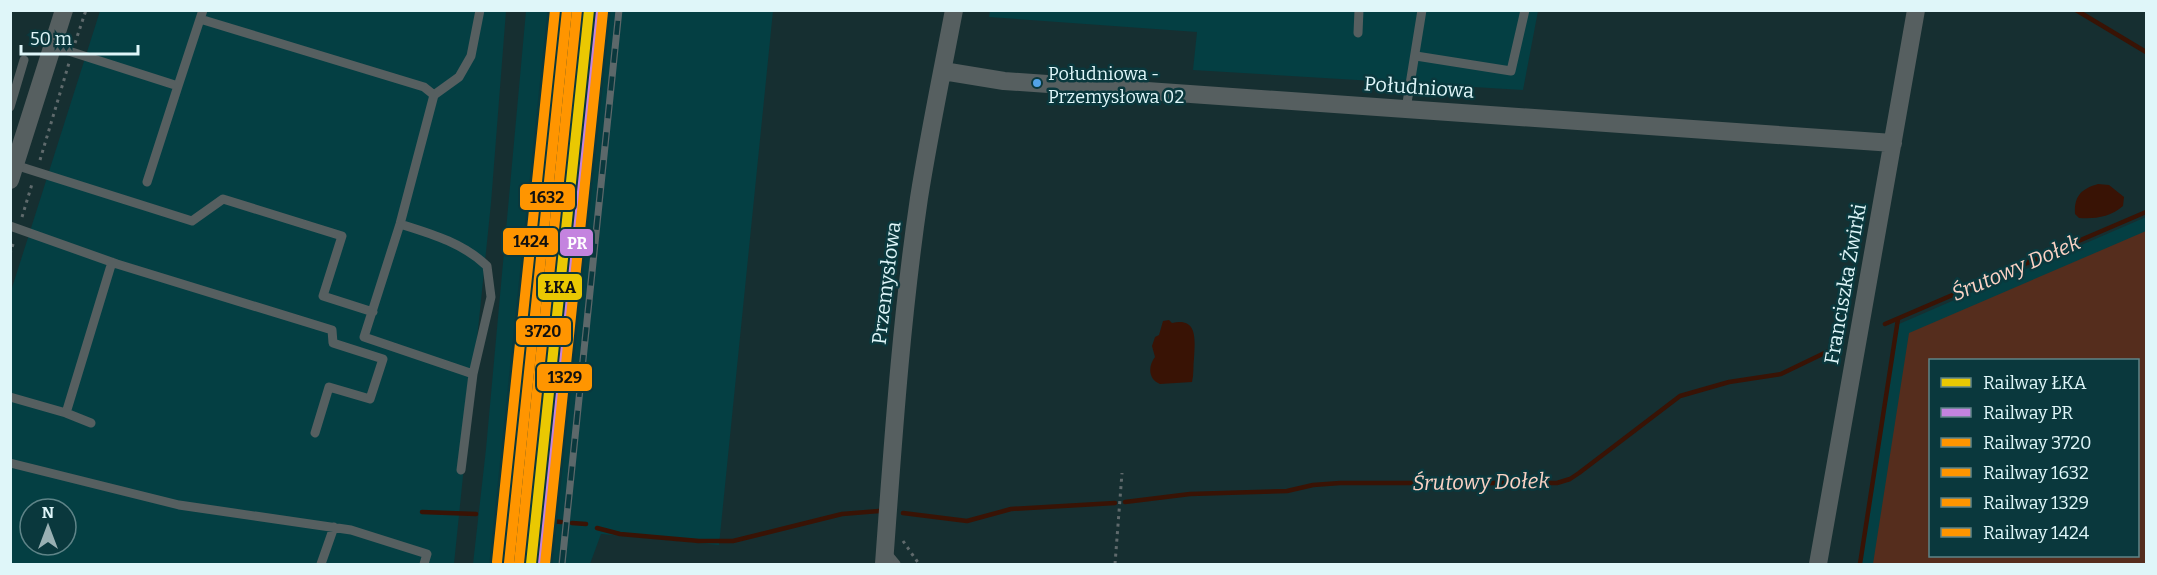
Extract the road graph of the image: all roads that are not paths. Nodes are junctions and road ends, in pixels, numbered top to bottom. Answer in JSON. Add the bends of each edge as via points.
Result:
{"nodes":[{"id":1,"x":64,"y":10,"type":"edge"},
{"id":2,"x":480,"y":10,"type":"edge"},
{"id":3,"x":954,"y":10,"type":"edge"},
{"id":4,"x":1359,"y":10,"type":"edge"},
{"id":5,"x":1422,"y":10,"type":"edge"},
{"id":6,"x":1525,"y":10,"type":"edge"},
{"id":7,"x":1916,"y":10,"type":"edge"},
{"id":8,"x":201,"y":15,"type":"edge"},
{"id":9,"x":1358,"y":33,"type":"dead end"},
{"id":10,"x":53,"y":46,"type":"junction"},
{"id":11,"x":1416,"y":56,"type":"junction"},
{"id":12,"x":24,"y":60,"type":"dead end"},
{"id":13,"x":943,"y":70,"type":"junction"},
{"id":14,"x":17,"y":86,"type":"junction"},
{"id":15,"x":178,"y":86,"type":"junction"},
{"id":16,"x":38,"y":95,"type":"junction"},
{"id":17,"x":434,"y":95,"type":"junction"},
{"id":18,"x":10,"y":107,"type":"edge"},
{"id":19,"x":1406,"y":109,"type":"junction"},
{"id":20,"x":1893,"y":142,"type":"junction"},
{"id":21,"x":13,"y":173,"type":"edge"},
{"id":22,"x":147,"y":182,"type":"dead end"},
{"id":23,"x":400,"y":224,"type":"junction"},
{"id":24,"x":14,"y":227,"type":"edge"},
{"id":25,"x":112,"y":262,"type":"junction"},
{"id":26,"x":373,"y":312,"type":"junction"},
{"id":27,"x":473,"y":374,"type":"junction"},
{"id":28,"x":10,"y":398,"type":"edge"},
{"id":29,"x":66,"y":413,"type":"junction"},
{"id":30,"x":91,"y":423,"type":"dead end"},
{"id":31,"x":315,"y":433,"type":"dead end"},
{"id":32,"x":10,"y":462,"type":"edge"},
{"id":33,"x":461,"y":470,"type":"dead end"},
{"id":34,"x":334,"y":527,"type":"junction"},
{"id":35,"x":884,"y":557,"type":"edge"},
{"id":36,"x":321,"y":564,"type":"edge"},
{"id":37,"x":424,"y":564,"type":"edge"},
{"id":38,"x":896,"y":564,"type":"edge"},
{"id":39,"x":1818,"y":564,"type":"edge"}],
"edges":[{"from":1,"to":10,"type":"street"},
{"from":2,"to":17,"type":"lane","via":[[471,56],[459,76]]},
{"from":3,"to":13,"type":"street","name":"Przemysłowa"},
{"from":4,"to":9,"type":"lane"},
{"from":5,"to":11,"type":"lane"},
{"from":6,"to":11,"type":"lane","via":[[1512,71]]},
{"from":7,"to":20,"type":"street","name":"Franciszka Żwirki"},
{"from":8,"to":15,"type":"lane"},
{"from":8,"to":17,"type":"lane","via":[[424,87]]},
{"from":10,"to":15,"type":"lane"},
{"from":10,"to":16,"type":"street"},
{"from":11,"to":19,"type":"lane"},
{"from":12,"to":14,"type":"lane"},
{"from":13,"to":19,"type":"street","name":"Południowa","via":[[1004,81]]},
{"from":13,"to":35,"type":"street","name":"Przemysłowa","via":[[906,299]]},
{"from":14,"to":16,"type":"lane"},
{"from":14,"to":18,"type":"lane"},
{"from":15,"to":22,"type":"lane"},
{"from":16,"to":21,"type":"street"},
{"from":17,"to":23,"type":"lane"},
{"from":19,"to":20,"type":"street","name":"Południowa"},
{"from":20,"to":39,"type":"street","name":"Franciszka Żwirki"},
{"from":21,"to":26,"type":"lane","via":[[36,172],[192,220],[223,199],[342,236],[323,296]]},
{"from":23,"to":26,"type":"lane"},
{"from":23,"to":27,"type":"lane","via":[[441,237],[488,266],[491,297]]},
{"from":24,"to":25,"type":"lane"},
{"from":25,"to":29,"type":"lane"},
{"from":25,"to":31,"type":"lane","via":[[332,330],[333,343],[383,359],[370,399],[329,387]]},
{"from":26,"to":27,"type":"lane","via":[[364,337]]},
{"from":27,"to":33,"type":"lane"},
{"from":28,"to":29,"type":"lane"},
{"from":29,"to":30,"type":"lane"},
{"from":32,"to":34,"type":"lane","via":[[179,505]]},
{"from":34,"to":36,"type":"lane"},
{"from":34,"to":37,"type":"lane","via":[[427,554]]},
{"from":35,"to":38,"type":"lane"}]}
